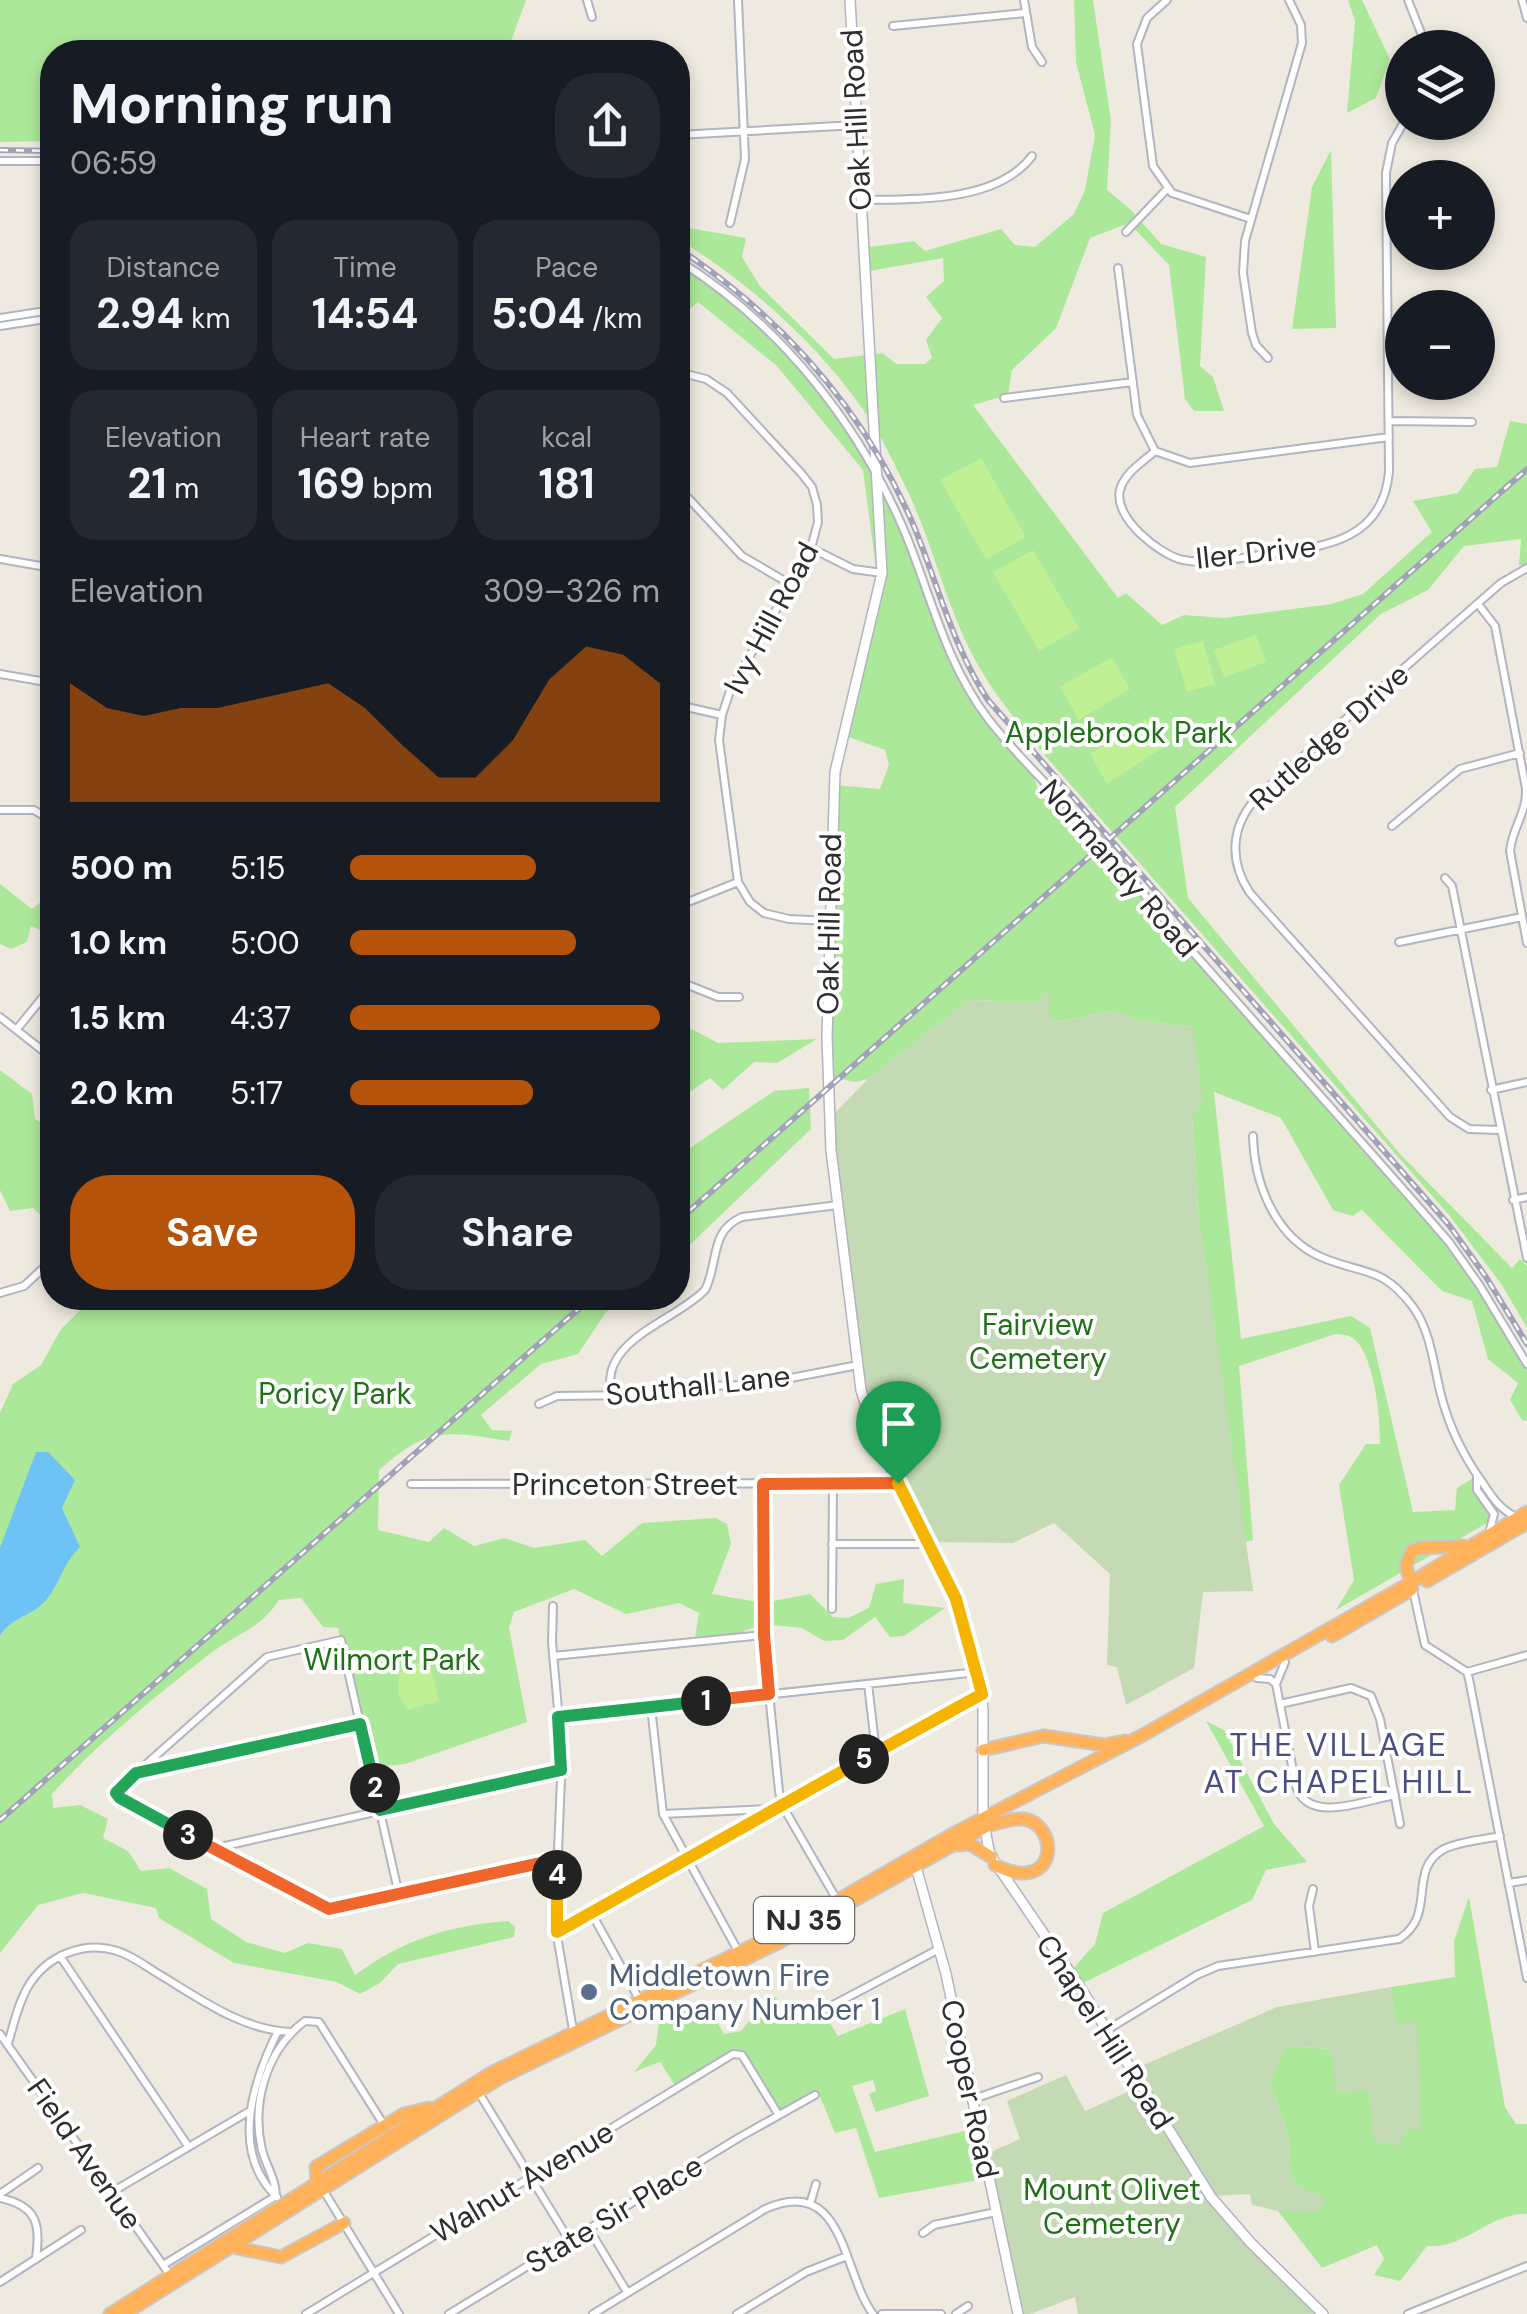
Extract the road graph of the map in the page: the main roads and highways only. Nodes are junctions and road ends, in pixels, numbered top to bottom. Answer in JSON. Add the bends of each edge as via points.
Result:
{"nodes":[{"id":1,"x":1524,"y":1517,"type":"edge"},
{"id":2,"x":1467,"y":1546,"type":"junction"},
{"id":3,"x":1411,"y":1586,"type":"junction"},
{"id":4,"x":1144,"y":1734,"type":"junction"},
{"id":5,"x":982,"y":1750,"type":"road end"},
{"id":6,"x":983,"y":1823,"type":"junction"},
{"id":7,"x":953,"y":1845,"type":"junction"},
{"id":8,"x":433,"y":2108,"type":"junction"},
{"id":9,"x":321,"y":2187,"type":"junction"},
{"id":10,"x":344,"y":2224,"type":"road end"},
{"id":11,"x":234,"y":2247,"type":"junction"},
{"id":12,"x":132,"y":2312,"type":"edge"},
{"id":13,"x":110,"y":2314,"type":"edge"}],
"edges":[{"from":1,"to":2,"type":"highway","number":"NJ 35"},
{"from":1,"to":3,"type":"highway","number":"NJ 35"},
{"from":2,"to":3,"type":"highway","number":"NJ 35"},
{"from":2,"to":3,"type":"highway","via":[[1412,1551],[1406,1564]]},
{"from":3,"to":4,"type":"highway","number":"NJ 35"},
{"from":3,"to":6,"type":"highway","number":"NJ 35","via":[[1076,1780]]},
{"from":4,"to":5,"type":"highway","via":[[1104,1745],[1031,1737]]},
{"from":4,"to":6,"type":"highway","number":"NJ 35"},
{"from":6,"to":7,"type":"highway","number":"NJ 35"},
{"from":6,"to":7,"type":"highway","via":[[1024,1819],[1047,1839],[1047,1856],[1034,1872],[1018,1875],[970,1844]]},
{"from":6,"to":8,"type":"highway","number":"NJ 35"},
{"from":7,"to":9,"type":"highway","number":"NJ 35","via":[[782,1942],[541,2056]]},
{"from":8,"to":9,"type":"highway","number":"NJ 35"},
{"from":8,"to":9,"type":"highway","via":[[413,2110],[316,2166]]},
{"from":9,"to":11,"type":"highway","number":"NJ 35"},
{"from":9,"to":13,"type":"highway","number":"NJ 35","via":[[279,2200]]},
{"from":10,"to":11,"type":"highway","via":[[281,2257]]},
{"from":11,"to":12,"type":"highway","number":"NJ 35"}]}
